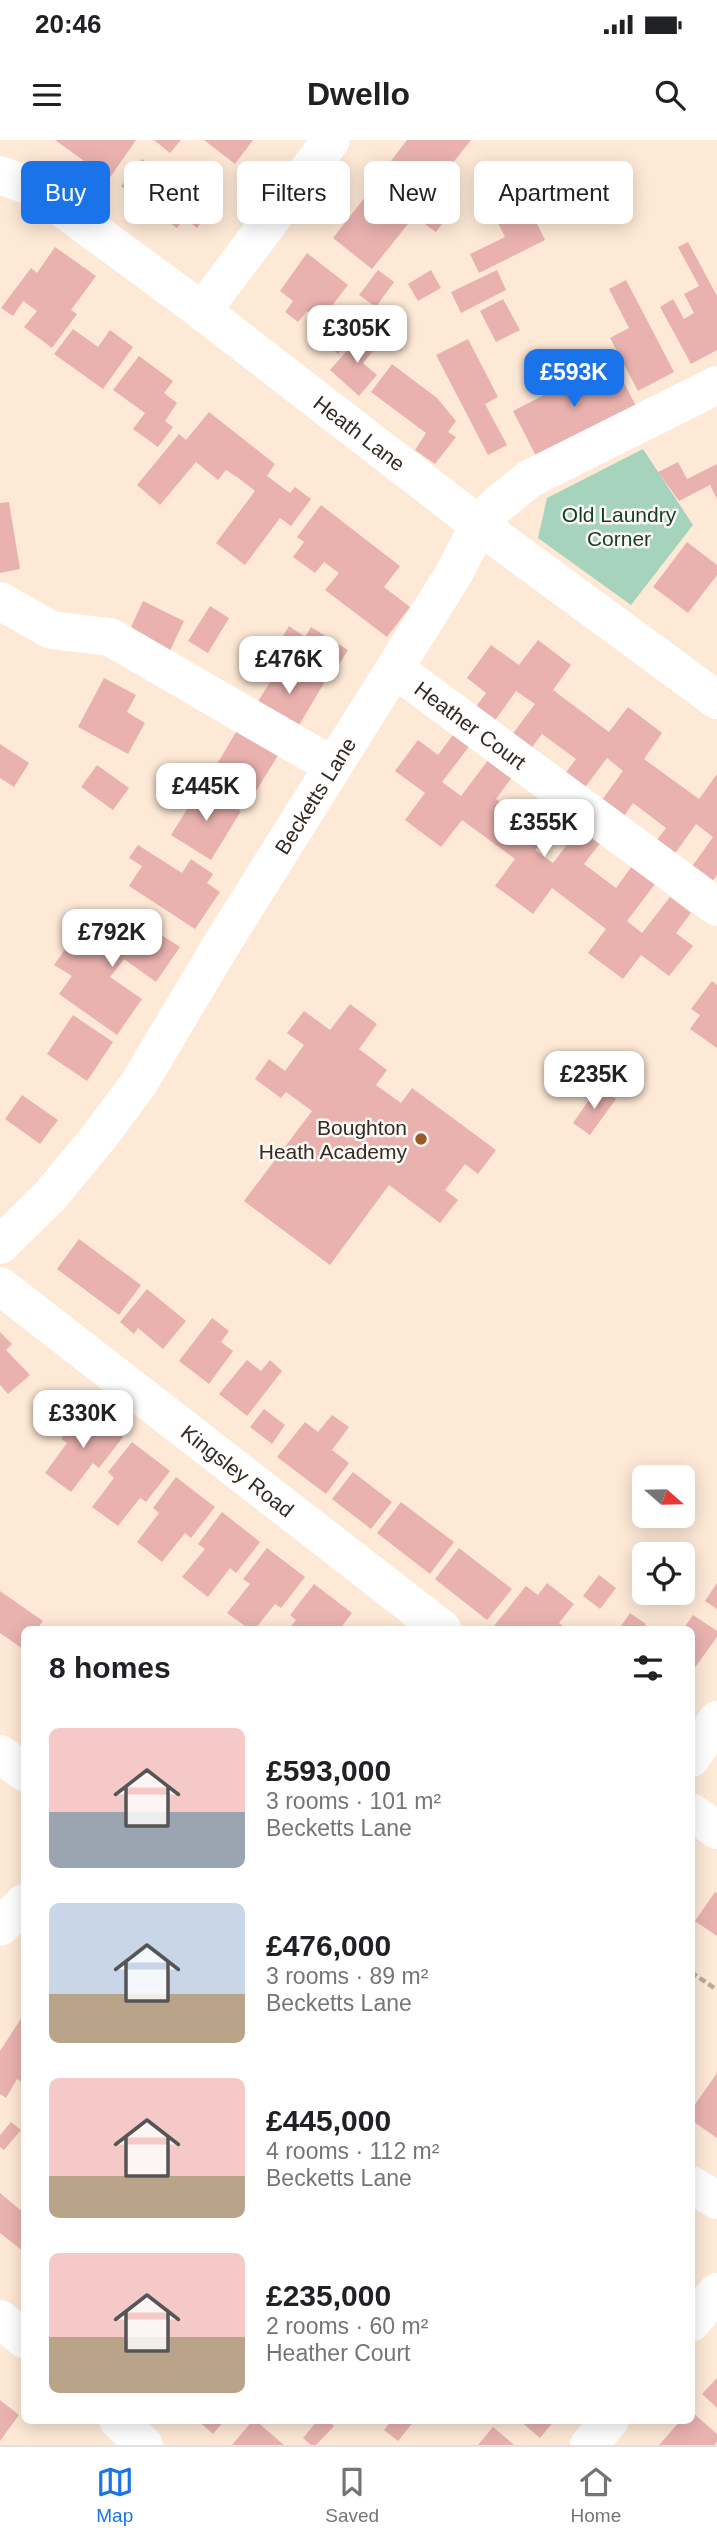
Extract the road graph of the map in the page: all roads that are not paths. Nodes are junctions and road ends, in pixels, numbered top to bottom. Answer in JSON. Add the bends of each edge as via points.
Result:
{"nodes":[{"id":1,"x":331,"y":140,"type":"edge"},
{"id":2,"x":0,"y":175,"type":"edge"},
{"id":3,"x":202,"y":311,"type":"junction"},
{"id":4,"x":717,"y":385,"type":"edge"},
{"id":5,"x":479,"y":525,"type":"junction"},
{"id":6,"x":0,"y":601,"type":"edge"},
{"id":7,"x":395,"y":669,"type":"junction"},
{"id":8,"x":717,"y":700,"type":"edge"},
{"id":9,"x":333,"y":766,"type":"junction"},
{"id":10,"x":717,"y":907,"type":"edge"},
{"id":11,"x":0,"y":1245,"type":"edge"},
{"id":12,"x":0,"y":1286,"type":"edge"},
{"id":13,"x":438,"y":1626,"type":"edge"},
{"id":14,"x":717,"y":1720,"type":"edge"},
{"id":15,"x":695,"y":1752,"type":"edge"},
{"id":16,"x":0,"y":1754,"type":"edge"},
{"id":17,"x":21,"y":1770,"type":"edge"},
{"id":18,"x":695,"y":1815,"type":"edge"},
{"id":19,"x":717,"y":1830,"type":"edge"},
{"id":20,"x":21,"y":1906,"type":"edge"},
{"id":21,"x":0,"y":1927,"type":"edge"},
{"id":22,"x":695,"y":2187,"type":"edge"},
{"id":23,"x":717,"y":2200,"type":"edge"},
{"id":24,"x":717,"y":2292,"type":"edge"},
{"id":25,"x":695,"y":2318,"type":"edge"},
{"id":26,"x":0,"y":2319,"type":"edge"},
{"id":27,"x":21,"y":2336,"type":"edge"},
{"id":28,"x":122,"y":2424,"type":"edge"},
{"id":29,"x":607,"y":2424,"type":"edge"},
{"id":30,"x":144,"y":2445,"type":"edge"},
{"id":31,"x":589,"y":2445,"type":"edge"}],
"edges":[{"from":1,"to":3,"type":"street"},
{"from":2,"to":3,"type":"street","name":"Heath Lane","via":[[35,188]]},
{"from":3,"to":5,"type":"street","name":"Heath Lane"},
{"from":4,"to":5,"type":"street","name":"Becketts Lane","via":[[529,479]]},
{"from":5,"to":7,"type":"street","name":"Becketts Lane"},
{"from":5,"to":8,"type":"street","name":"Heath Lane"},
{"from":6,"to":9,"type":"street","via":[[51,630],[110,637]]},
{"from":7,"to":9,"type":"street","name":"Becketts Lane"},
{"from":7,"to":10,"type":"street","name":"Heather Court"},
{"from":9,"to":11,"type":"street","name":"Becketts Lane","via":[[139,1083],[50,1196]]},
{"from":12,"to":13,"type":"street","name":"Kingsley Road"},
{"from":14,"to":15,"type":"street"},
{"from":16,"to":17,"type":"street"},
{"from":18,"to":19,"type":"street"},
{"from":20,"to":21,"type":"street"},
{"from":22,"to":23,"type":"street"},
{"from":24,"to":25,"type":"street"},
{"from":26,"to":27,"type":"street"},
{"from":28,"to":30,"type":"street"},
{"from":29,"to":31,"type":"street"}]}
